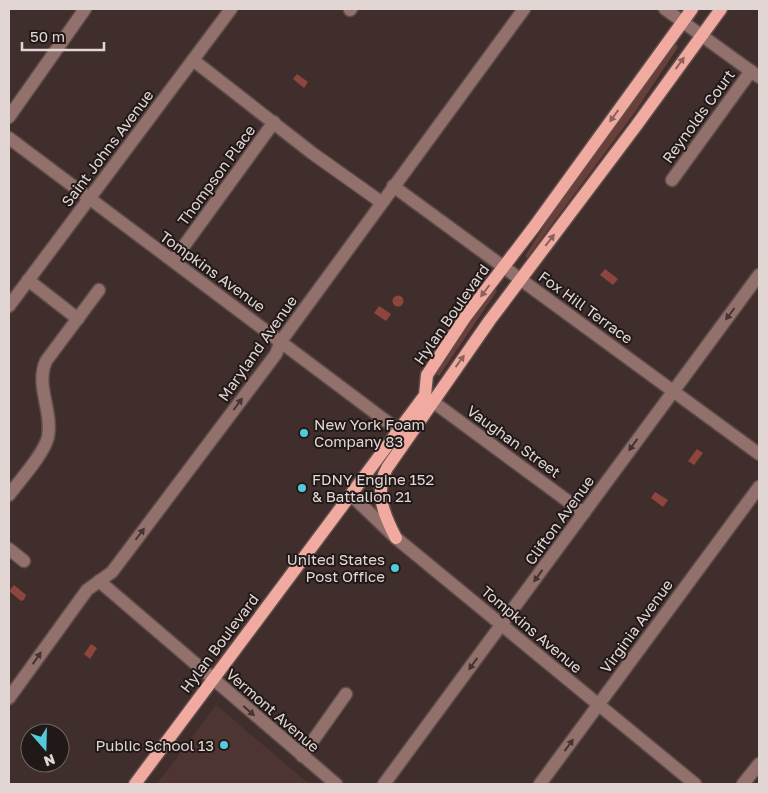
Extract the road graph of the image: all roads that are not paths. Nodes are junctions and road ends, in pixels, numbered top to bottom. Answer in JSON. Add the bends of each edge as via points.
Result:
{"nodes":[{"id":1,"x":85,"y":9,"type":"edge"},
{"id":2,"x":231,"y":9,"type":"edge"},
{"id":3,"x":524,"y":9,"type":"edge"},
{"id":4,"x":665,"y":9,"type":"edge"},
{"id":5,"x":692,"y":9,"type":"edge"},
{"id":6,"x":721,"y":9,"type":"edge"},
{"id":7,"x":682,"y":21,"type":"junction"},
{"id":8,"x":701,"y":35,"type":"junction"},
{"id":9,"x":193,"y":60,"type":"junction"},
{"id":10,"x":755,"y":74,"type":"edge"},
{"id":11,"x":9,"y":117,"type":"edge"},
{"id":12,"x":274,"y":122,"type":"junction"},
{"id":13,"x":9,"y":138,"type":"edge"},
{"id":14,"x":672,"y":180,"type":"dead end"},
{"id":15,"x":393,"y":186,"type":"junction"},
{"id":16,"x":88,"y":199,"type":"junction"},
{"id":17,"x":381,"y":202,"type":"junction"},
{"id":18,"x":173,"y":262,"type":"junction"},
{"id":19,"x":504,"y":266,"type":"junction"},
{"id":20,"x":759,"y":275,"type":"edge"},
{"id":21,"x":520,"y":279,"type":"junction"},
{"id":22,"x":28,"y":280,"type":"junction"},
{"id":23,"x":99,"y":290,"type":"dead end"},
{"id":24,"x":9,"y":306,"type":"edge"},
{"id":25,"x":78,"y":319,"type":"junction"},
{"id":26,"x":281,"y":341,"type":"junction"},
{"id":27,"x":673,"y":391,"type":"junction"},
{"id":28,"x":428,"y":398,"type":"junction"},
{"id":29,"x":398,"y":430,"type":"junction"},
{"id":30,"x":759,"y":454,"type":"edge"},
{"id":31,"x":759,"y":487,"type":"edge"},
{"id":32,"x":9,"y":495,"type":"edge"},
{"id":33,"x":351,"y":495,"type":"junction"},
{"id":34,"x":584,"y":513,"type":"junction"},
{"id":35,"x":396,"y":538,"type":"junction"},
{"id":36,"x":9,"y":549,"type":"edge"},
{"id":37,"x":24,"y":561,"type":"dead end"},
{"id":38,"x":99,"y":581,"type":"junction"},
{"id":39,"x":502,"y":625,"type":"junction"},
{"id":40,"x":212,"y":679,"type":"junction"},
{"id":41,"x":346,"y":694,"type":"dead end"},
{"id":42,"x":9,"y":698,"type":"edge"},
{"id":43,"x":598,"y":705,"type":"junction"},
{"id":44,"x":302,"y":756,"type":"junction"},
{"id":45,"x":759,"y":764,"type":"edge"},
{"id":46,"x":135,"y":784,"type":"edge"},
{"id":47,"x":336,"y":784,"type":"edge"},
{"id":48,"x":384,"y":784,"type":"edge"},
{"id":49,"x":540,"y":784,"type":"edge"},
{"id":50,"x":695,"y":784,"type":"edge"},
{"id":51,"x":743,"y":784,"type":"edge"}],
"edges":[{"from":1,"to":11,"type":"street"},
{"from":2,"to":9,"type":"street","name":"Saint Johns Avenue"},
{"from":3,"to":15,"type":"street","name":"Maryland Avenue"},
{"from":4,"to":7,"type":"street"},
{"from":5,"to":7,"type":"main road","name":"Hylan Boulevard"},
{"from":6,"to":8,"type":"main road","name":"Hylan Boulevard"},
{"from":7,"to":8,"type":"street"},
{"from":7,"to":19,"type":"main road","name":"Hylan Boulevard","one_way":true},
{"from":8,"to":10,"type":"street"},
{"from":21,"to":8,"type":"main road","name":"Hylan Boulevard","one_way":true},
{"from":9,"to":12,"type":"street"},
{"from":9,"to":16,"type":"street","name":"Saint Johns Avenue"},
{"from":10,"to":14,"type":"street","name":"Reynolds Court"},
{"from":12,"to":17,"type":"street","name":"Thompson Place"},
{"from":12,"to":18,"type":"street","name":"Thompson Place"},
{"from":13,"to":16,"type":"street","name":"Tompkins Avenue"},
{"from":15,"to":17,"type":"street","name":"Maryland Avenue"},
{"from":15,"to":19,"type":"street","name":"Fox Hill Terrace"},
{"from":16,"to":18,"type":"street","name":"Tompkins Avenue"},
{"from":16,"to":22,"type":"street","name":"Saint Johns Avenue"},
{"from":17,"to":26,"type":"street","name":"Maryland Avenue"},
{"from":18,"to":26,"type":"street","name":"Tompkins Avenue"},
{"from":19,"to":21,"type":"street","name":"Fox Hill Terrace"},
{"from":19,"to":28,"type":"main road","name":"Hylan Boulevard","one_way":true,"via":[[427,375]]},
{"from":20,"to":27,"type":"street","name":"Clifton Avenue","one_way":true},
{"from":21,"to":27,"type":"street","name":"Fox Hill Terrace"},
{"from":28,"to":21,"type":"main road","name":"Hylan Boulevard","one_way":true},
{"from":22,"to":24,"type":"street","name":"Saint Johns Avenue"},
{"from":22,"to":25,"type":"street"},
{"from":23,"to":25,"type":"street"},
{"from":25,"to":32,"type":"street","via":[[42,370],[49,426],[47,439]]},
{"from":26,"to":29,"type":"street","name":"Tompkins Avenue"},
{"from":38,"to":26,"type":"street","name":"Maryland Avenue","one_way":true,"via":[[112,572],[276,354]]},
{"from":27,"to":30,"type":"street","name":"Fox Hill Terrace"},
{"from":27,"to":34,"type":"street","name":"Clifton Avenue","one_way":true},
{"from":28,"to":29,"type":"main road","name":"Hylan Boulevard"},
{"from":28,"to":34,"type":"street","name":"Vaughan Street"},
{"from":28,"to":35,"type":"main road","via":[[417,427],[384,474],[380,495],[384,514]]},
{"from":29,"to":33,"type":"main road","name":"Hylan Boulevard"},
{"from":31,"to":43,"type":"street","name":"Virginia Avenue"},
{"from":33,"to":35,"type":"street","name":"Tompkins Avenue"},
{"from":33,"to":40,"type":"main road","name":"Hylan Boulevard"},
{"from":34,"to":39,"type":"street","name":"Clifton Avenue","one_way":true},
{"from":35,"to":39,"type":"street","name":"Tompkins Avenue"},
{"from":36,"to":37,"type":"street"},
{"from":38,"to":40,"type":"street","name":"Vermont Avenue"},
{"from":42,"to":38,"type":"street","name":"Maryland Avenue","one_way":true,"via":[[87,590]]},
{"from":39,"to":43,"type":"street","name":"Tompkins Avenue"},
{"from":39,"to":48,"type":"street","name":"Clifton Avenue","one_way":true},
{"from":40,"to":44,"type":"street","name":"Vermont Avenue","one_way":true},
{"from":40,"to":46,"type":"main road","name":"Hylan Boulevard"},
{"from":41,"to":44,"type":"street"},
{"from":49,"to":43,"type":"street","name":"Virginia Avenue","one_way":true},
{"from":43,"to":50,"type":"street","name":"Tompkins Avenue"},
{"from":44,"to":47,"type":"street","name":"Vermont Avenue"},
{"from":45,"to":51,"type":"street"}]}
